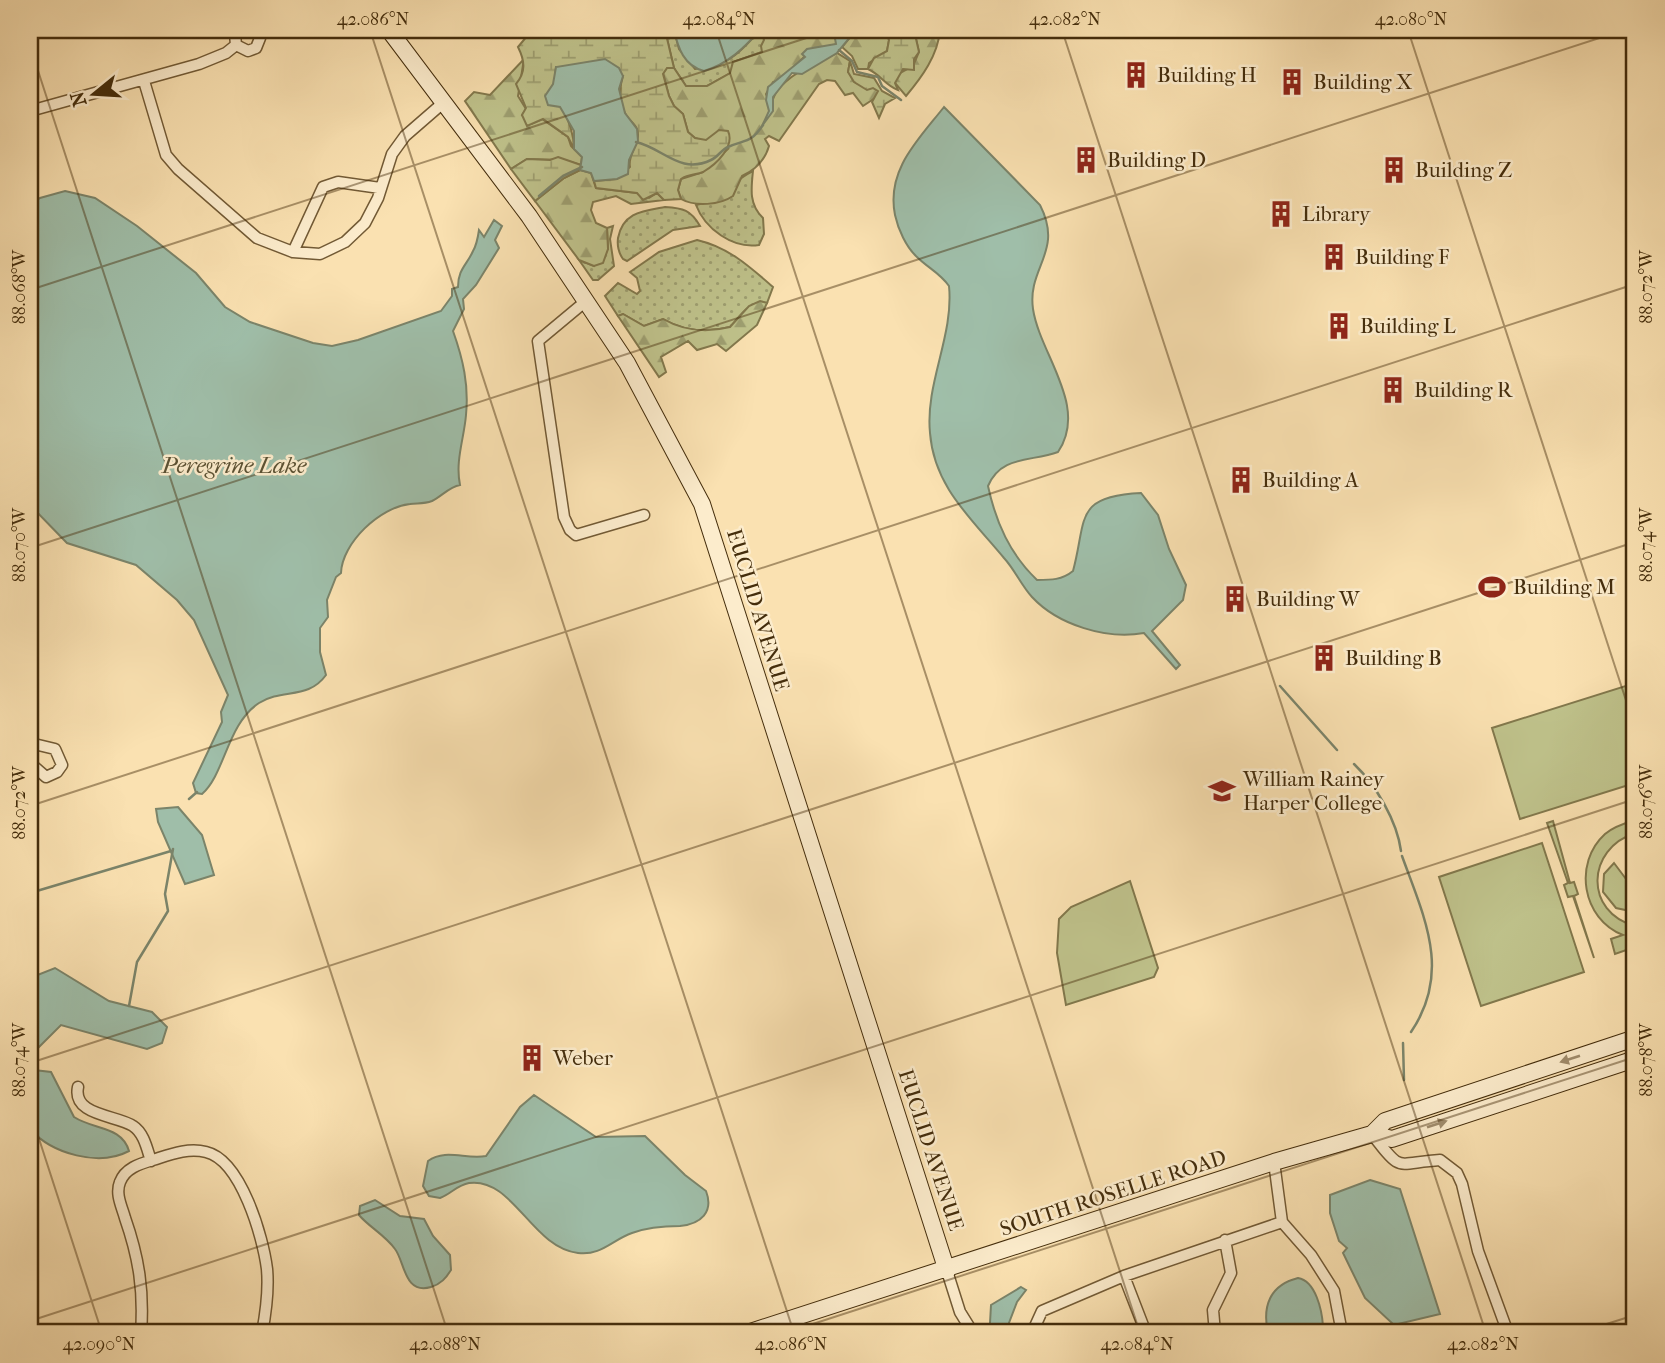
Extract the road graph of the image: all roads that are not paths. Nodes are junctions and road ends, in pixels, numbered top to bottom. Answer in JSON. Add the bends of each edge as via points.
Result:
{"nodes":[{"id":1,"x":241,"y":30,"type":"edge"},
{"id":2,"x":255,"y":30,"type":"edge"},
{"id":3,"x":389,"y":30,"type":"edge"},
{"id":4,"x":236,"y":45,"type":"junction"},
{"id":5,"x":144,"y":81,"type":"junction"},
{"id":6,"x":443,"y":103,"type":"junction"},
{"id":7,"x":30,"y":111,"type":"edge"},
{"id":8,"x":380,"y":188,"type":"junction"},
{"id":9,"x":293,"y":252,"type":"junction"},
{"id":10,"x":586,"y":301,"type":"junction"},
{"id":11,"x":644,"y":515,"type":"dead end"},
{"id":12,"x":30,"y":743,"type":"edge"},
{"id":13,"x":30,"y":762,"type":"edge"},
{"id":14,"x":1635,"y":1038,"type":"edge"},
{"id":15,"x":1635,"y":1059,"type":"edge"},
{"id":16,"x":78,"y":1087,"type":"dead end"},
{"id":17,"x":1372,"y":1134,"type":"junction"},
{"id":18,"x":151,"y":1161,"type":"junction"},
{"id":19,"x":1273,"y":1162,"type":"junction"},
{"id":20,"x":1282,"y":1222,"type":"junction"},
{"id":21,"x":1226,"y":1241,"type":"junction"},
{"id":22,"x":947,"y":1271,"type":"junction"},
{"id":23,"x":1124,"y":1276,"type":"junction"},
{"id":24,"x":141,"y":1333,"type":"edge"},
{"id":25,"x":262,"y":1333,"type":"edge"},
{"id":26,"x":747,"y":1333,"type":"edge"},
{"id":27,"x":973,"y":1333,"type":"edge"},
{"id":28,"x":1032,"y":1333,"type":"edge"},
{"id":29,"x":1146,"y":1333,"type":"edge"},
{"id":30,"x":1215,"y":1333,"type":"edge"},
{"id":31,"x":1342,"y":1333,"type":"edge"},
{"id":32,"x":1508,"y":1333,"type":"edge"}],
"edges":[{"from":1,"to":4,"type":"street","via":[[235,34]]},
{"from":2,"to":4,"type":"street","via":[[260,38],[256,48],[248,51]]},
{"from":3,"to":6,"type":"main road","name":"EUCLID AVENUE"},
{"from":4,"to":5,"type":"street","via":[[226,53]]},
{"from":5,"to":7,"type":"street","via":[[95,90]]},
{"from":5,"to":9,"type":"street","via":[[166,155],[178,169],[257,238]]},
{"from":6,"to":8,"type":"street","via":[[405,135],[392,154]]},
{"from":6,"to":10,"type":"main road","name":"EUCLID AVENUE","via":[[529,216]]},
{"from":8,"to":9,"type":"street","via":[[365,223],[345,242],[320,254]]},
{"from":8,"to":9,"type":"street","via":[[338,182],[323,187]]},
{"from":10,"to":11,"type":"street","via":[[538,341],[564,517],[576,535]]},
{"from":10,"to":22,"type":"main road","name":"EUCLID AVENUE","via":[[627,363],[702,504]]},
{"from":12,"to":13,"type":"street","via":[[55,749],[62,765],[46,776]]},
{"from":14,"to":17,"type":"main road","name":"SOUTH ROSELLE ROAD","one_way":true,"via":[[1385,1121]]},
{"from":17,"to":15,"type":"main road","name":"SOUTH ROSELLE ROAD","one_way":true,"via":[[1392,1139]]},
{"from":16,"to":18,"type":"street","via":[[83,1105],[139,1131]]},
{"from":17,"to":19,"type":"main road","name":"SOUTH ROSELLE ROAD"},
{"from":17,"to":32,"type":"street","via":[[1395,1163],[1405,1167],[1440,1160],[1457,1172],[1478,1251]]},
{"from":18,"to":24,"type":"street","via":[[131,1168],[118,1192],[143,1287]]},
{"from":18,"to":25,"type":"street","via":[[181,1151],[206,1152],[227,1163],[237,1175],[267,1267]]},
{"from":19,"to":20,"type":"street"},
{"from":19,"to":22,"type":"main road","name":"SOUTH ROSELLE ROAD"},
{"from":20,"to":21,"type":"street"},
{"from":20,"to":31,"type":"street","via":[[1334,1291]]},
{"from":21,"to":23,"type":"street"},
{"from":21,"to":30,"type":"street","via":[[1231,1273],[1213,1310]]},
{"from":22,"to":26,"type":"main road","name":"SOUTH ROSELLE ROAD"},
{"from":22,"to":27,"type":"street","via":[[960,1312]]},
{"from":23,"to":28,"type":"street","via":[[1042,1311]]},
{"from":23,"to":29,"type":"street"}]}
